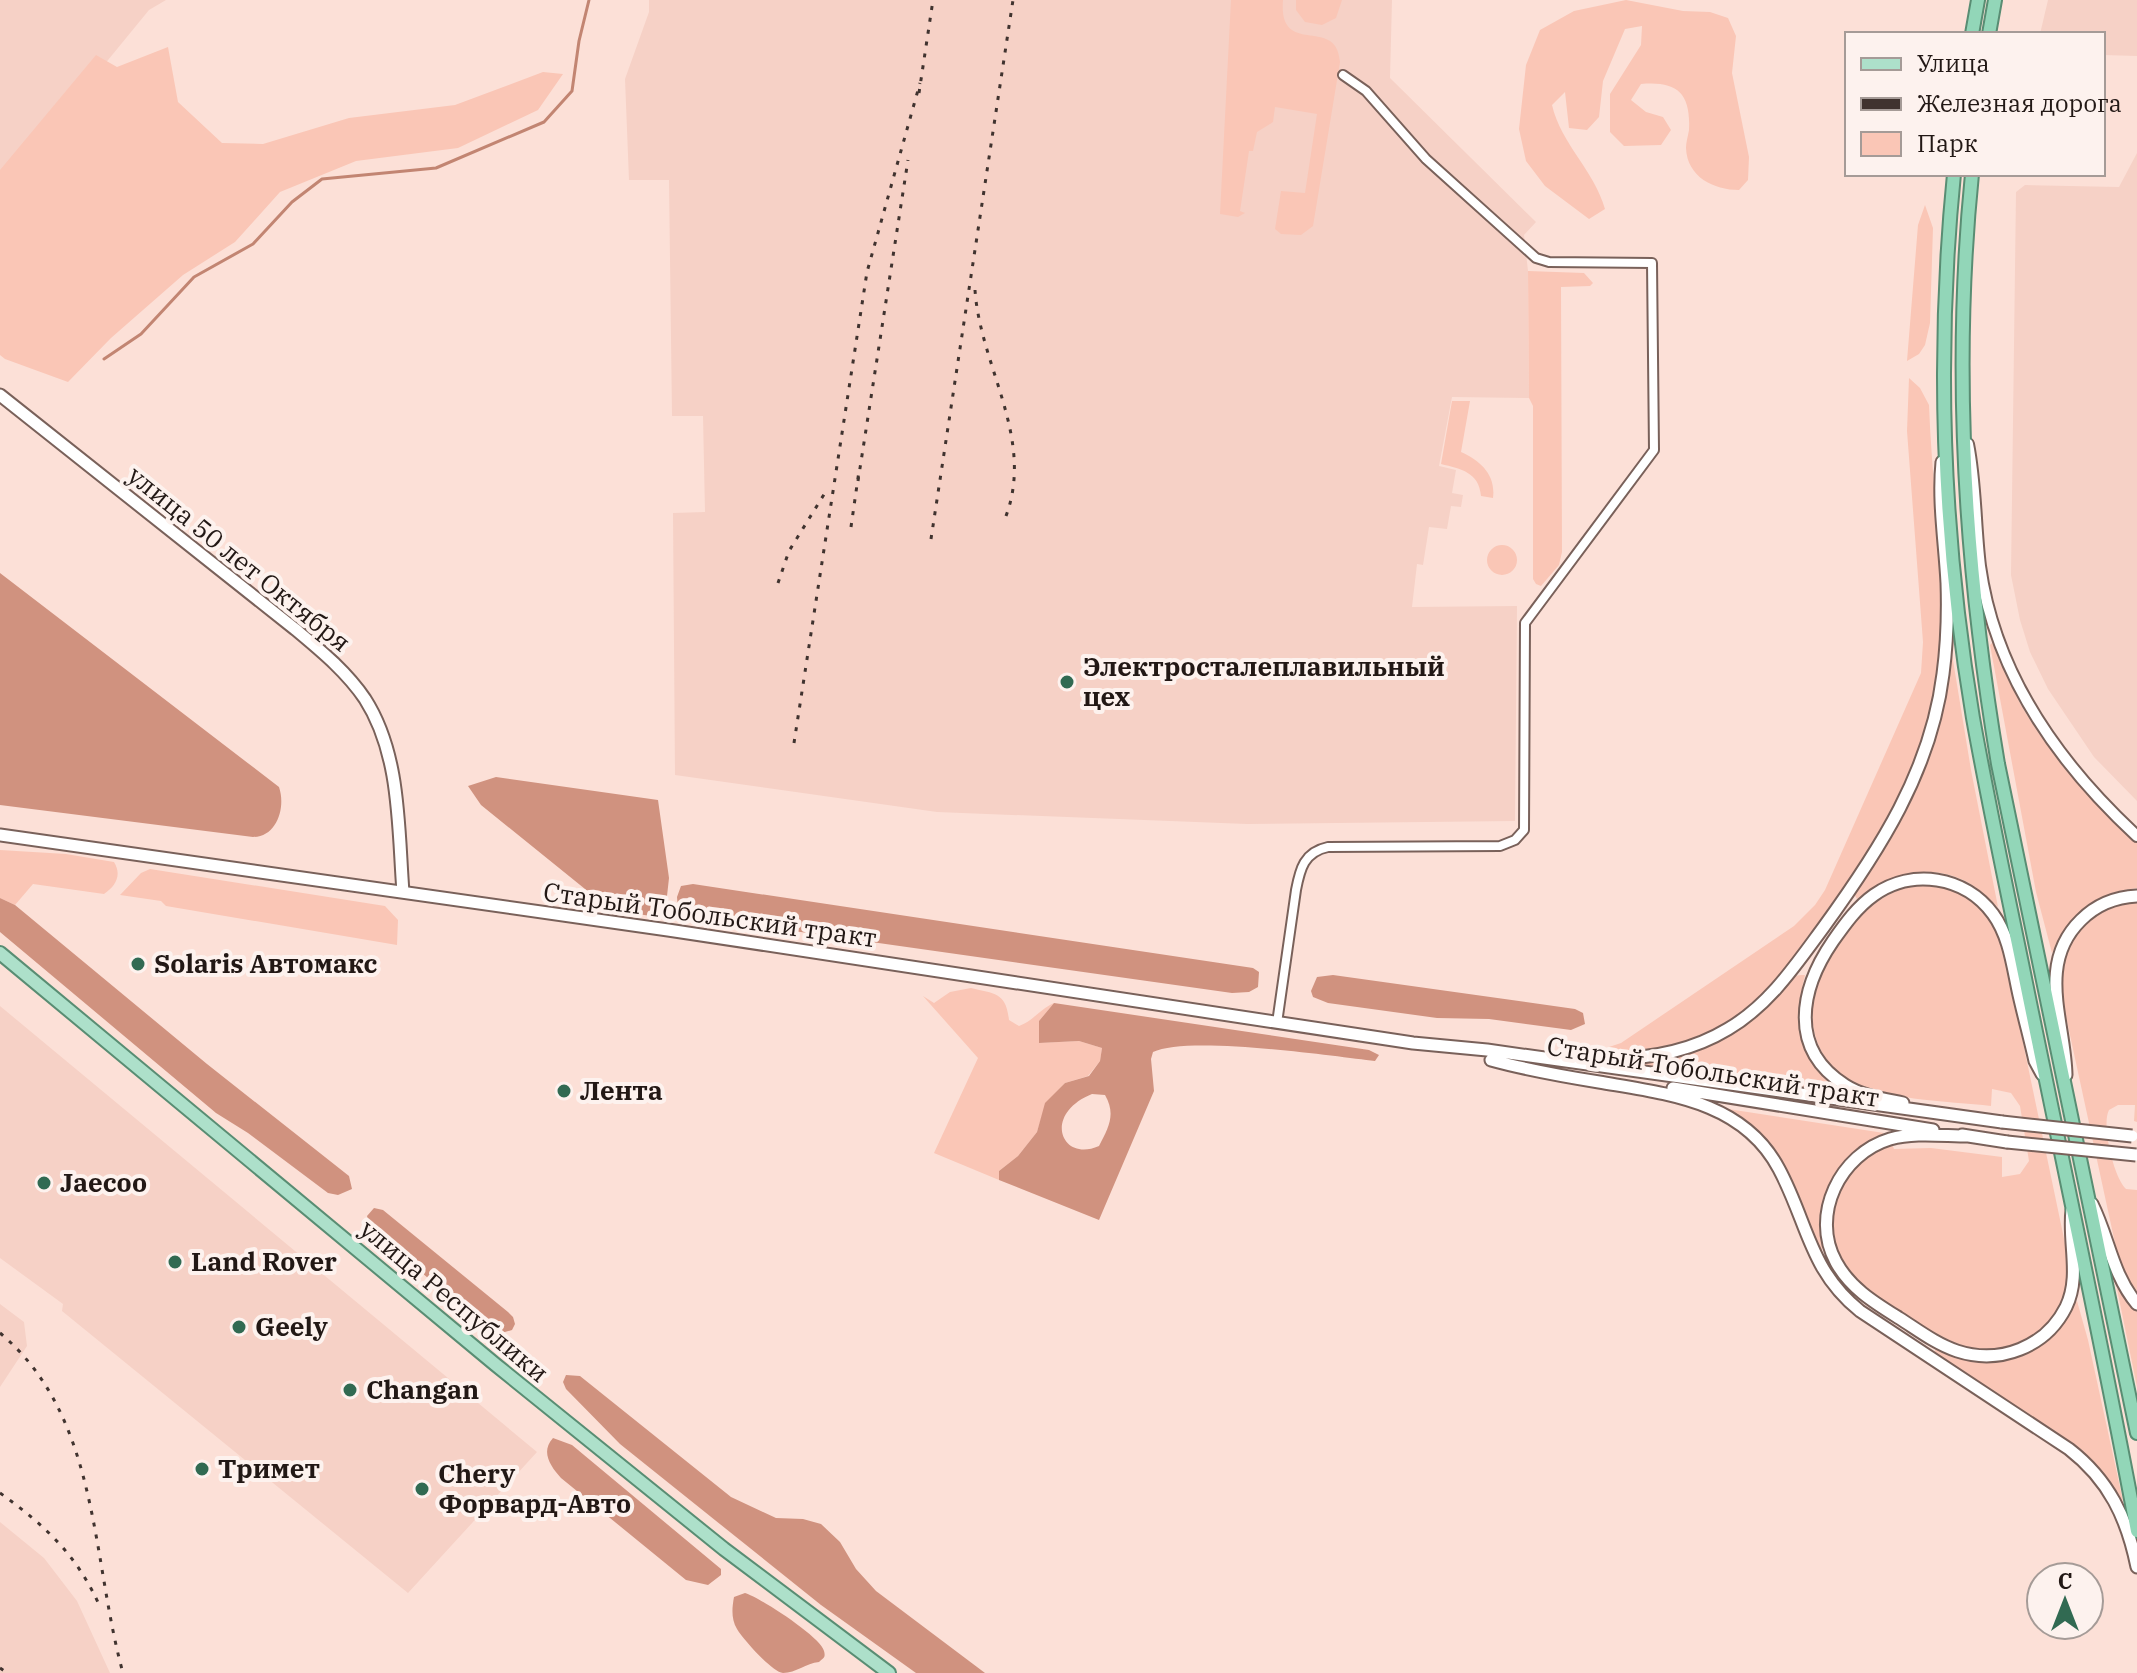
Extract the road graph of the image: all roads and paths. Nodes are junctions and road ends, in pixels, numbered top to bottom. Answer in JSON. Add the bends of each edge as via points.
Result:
{"nodes":[{"id":1,"x":1978,"y":0,"type":"edge"},
{"id":2,"x":1995,"y":0,"type":"edge"},
{"id":3,"x":1972,"y":32,"type":"edge"},
{"id":4,"x":1989,"y":32,"type":"edge"},
{"id":5,"x":1343,"y":75,"type":"dead end"},
{"id":6,"x":1954,"y":176,"type":"edge"},
{"id":7,"x":1972,"y":176,"type":"edge"},
{"id":8,"x":0,"y":395,"type":"edge"},
{"id":9,"x":1963,"y":420,"type":"junction"},
{"id":10,"x":1946,"y":425,"type":"junction"},
{"id":11,"x":0,"y":835,"type":"edge"},
{"id":12,"x":2137,"y":836,"type":"edge"},
{"id":13,"x":403,"y":892,"type":"junction"},
{"id":14,"x":2137,"y":896,"type":"edge"},
{"id":15,"x":0,"y":953,"type":"edge"},
{"id":16,"x":1277,"y":1023,"type":"junction"},
{"id":17,"x":1489,"y":1055,"type":"junction"},
{"id":18,"x":2046,"y":1081,"type":"junction"},
{"id":19,"x":2066,"y":1084,"type":"junction"},
{"id":20,"x":1974,"y":1119,"type":"junction"},
{"id":21,"x":1969,"y":1136,"type":"junction"},
{"id":22,"x":2134,"y":1136,"type":"edge"},
{"id":23,"x":2136,"y":1156,"type":"edge"},
{"id":24,"x":2091,"y":1202,"type":"junction"},
{"id":25,"x":2072,"y":1206,"type":"junction"},
{"id":26,"x":2137,"y":1304,"type":"edge"},
{"id":27,"x":2137,"y":1433,"type":"edge"},
{"id":28,"x":2137,"y":1531,"type":"edge"},
{"id":29,"x":2137,"y":1567,"type":"edge"},
{"id":30,"x":889,"y":1673,"type":"edge"}],
"edges":[{"from":1,"to":3,"type":"highway"},
{"from":2,"to":4,"type":"highway"},
{"from":5,"to":16,"type":"street","via":[[1366,91],[1426,159],[1536,258],[1652,263],[1654,450],[1525,623],[1524,830],[1500,846],[1328,847],[1310,854],[1296,890]]},
{"from":6,"to":10,"type":"highway","via":[[1945,311]]},
{"from":7,"to":9,"type":"highway"},
{"from":8,"to":13,"type":"main road","name":"улица 50 лет Октября","via":[[295,629],[358,691],[374,716],[390,764]]},
{"from":9,"to":12,"type":"street","via":[[1974,476],[1981,567],[2009,666],[2064,760]]},
{"from":9,"to":19,"type":"highway","via":[[1972,568],[1988,701]]},
{"from":10,"to":17,"type":"main road","via":[[1941,485],[1947,618],[1943,673],[1920,766],[1859,879],[1765,1000],[1706,1040],[1648,1057]]},
{"from":10,"to":18,"type":"highway","via":[[1956,588],[1973,717]]},
{"from":11,"to":13,"type":"main road","name":"Старый Тобольский тракт"},
{"from":13,"to":16,"type":"main road","name":"Старый Тобольский тракт"},
{"from":14,"to":19,"type":"main road","via":[[2093,910],[2074,927],[2061,950],[2055,989]]},
{"from":15,"to":30,"type":"main road","name":"улица Республики","via":[[496,1365],[724,1549]]},
{"from":16,"to":17,"type":"main road","name":"Старый Тобольский тракт"},
{"from":17,"to":20,"type":"main road","name":"Старый Тобольский тракт"},
{"from":17,"to":21,"type":"main road","name":"Старый Тобольский тракт"},
{"from":17,"to":29,"type":"main road","via":[[1531,1071],[1672,1095],[1735,1120],[1776,1163],[1832,1286],[1871,1320],[2089,1466],[2119,1508]]},
{"from":18,"to":20,"type":"main road","via":[[2035,1061],[2005,937],[1994,915],[1949,882],[1914,880],[1882,890],[1854,914],[1813,974],[1805,1007],[1810,1043],[1831,1074],[1853,1089]]},
{"from":18,"to":25,"type":"highway"},
{"from":19,"to":24,"type":"highway"},
{"from":20,"to":22,"type":"main road","name":"Старый Тобольский тракт","bridge":true},
{"from":21,"to":23,"type":"main road","name":"Старый Тобольский тракт","bridge":true},
{"from":21,"to":25,"type":"main road","via":[[1915,1136],[1880,1143],[1847,1167],[1833,1190],[1827,1228],[1834,1258],[1858,1289],[1886,1309],[1941,1345],[1971,1355],[1998,1356],[2030,1345],[2053,1326],[2071,1293]]},
{"from":24,"to":26,"type":"main road","via":[[2117,1274]]},
{"from":24,"to":27,"type":"highway"},
{"from":25,"to":28,"type":"highway"}]}
